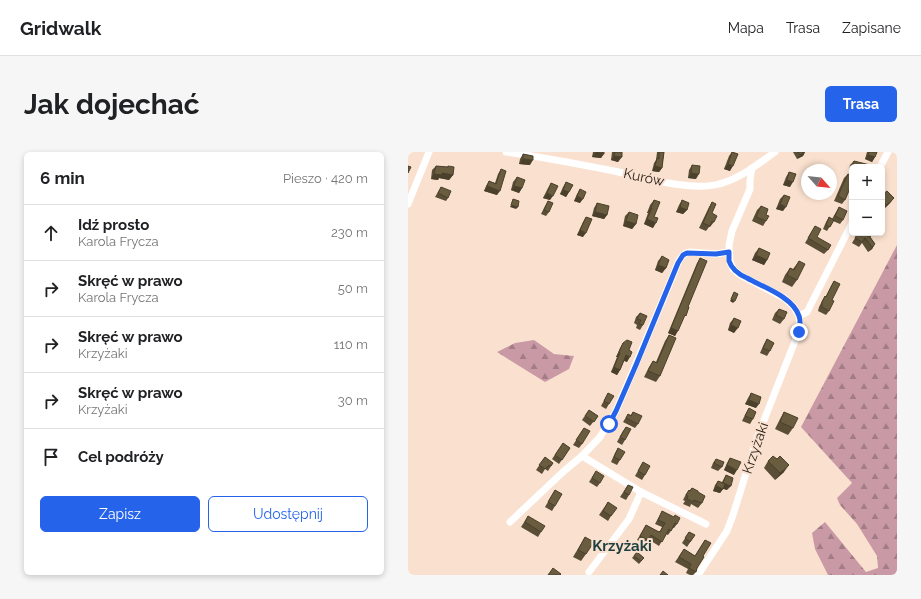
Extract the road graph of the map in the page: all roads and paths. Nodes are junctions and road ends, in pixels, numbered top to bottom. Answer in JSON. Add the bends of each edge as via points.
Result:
{"nodes":[{"id":1,"x":429,"y":152,"type":"edge"},
{"id":2,"x":506,"y":152,"type":"edge"},
{"id":3,"x":775,"y":152,"type":"edge"},
{"id":4,"x":888,"y":152,"type":"edge"},
{"id":5,"x":539,"y":154,"type":"edge"},
{"id":6,"x":882,"y":164,"type":"edge"},
{"id":7,"x":752,"y":168,"type":"junction"},
{"id":8,"x":742,"y":174,"type":"junction"},
{"id":9,"x":750,"y":180,"type":"junction"},
{"id":10,"x":408,"y":204,"type":"edge"},
{"id":11,"x":849,"y":229,"type":"edge"},
{"id":12,"x":729,"y":252,"type":"junction"},
{"id":13,"x":799,"y":316,"type":"junction"},
{"id":14,"x":582,"y":456,"type":"junction"},
{"id":15,"x":641,"y":492,"type":"junction"},
{"id":16,"x":510,"y":522,"type":"dead end"},
{"id":17,"x":706,"y":524,"type":"dead end"},
{"id":18,"x":589,"y":572,"type":"dead end"},
{"id":19,"x":698,"y":575,"type":"edge"}],
"edges":[{"from":1,"to":10,"type":"street"},
{"from":2,"to":5,"type":"street","name":"Kurów"},
{"from":3,"to":7,"type":"street","name":"Kurów"},
{"from":4,"to":6,"type":"street"},
{"from":5,"to":8,"type":"street","name":"Kurów","via":[[696,187],[719,184]]},
{"from":7,"to":8,"type":"street","name":"Kurów"},
{"from":7,"to":9,"type":"street"},
{"from":8,"to":9,"type":"street"},
{"from":9,"to":12,"type":"street","via":[[750,189],[732,231]]},
{"from":11,"to":13,"type":"street","via":[[807,312]]},
{"from":12,"to":13,"type":"street","via":[[730,262],[740,275],[784,298],[794,306]]},
{"from":12,"to":14,"type":"street","via":[[683,255],[616,411],[600,437]]},
{"from":13,"to":19,"type":"street","name":"Krzyżaki","via":[[799,332],[757,438],[733,516],[727,531]]},
{"from":14,"to":15,"type":"street"},
{"from":14,"to":16,"type":"street"},
{"from":15,"to":17,"type":"street"},
{"from":15,"to":18,"type":"street","via":[[629,518]]}]}
